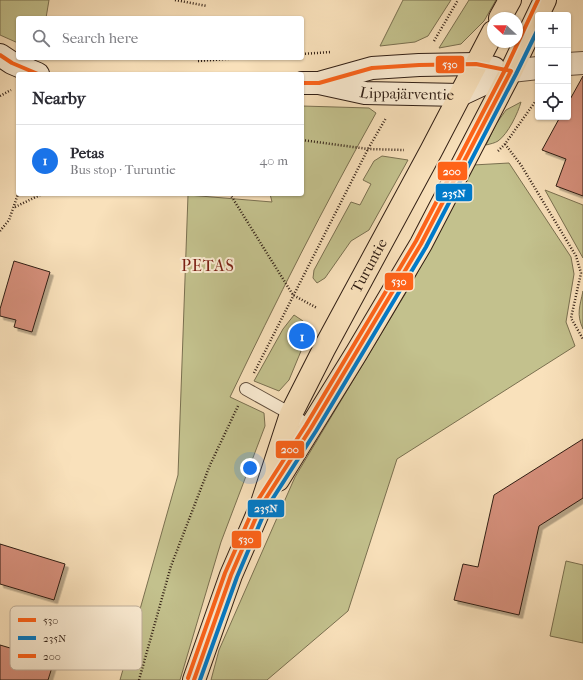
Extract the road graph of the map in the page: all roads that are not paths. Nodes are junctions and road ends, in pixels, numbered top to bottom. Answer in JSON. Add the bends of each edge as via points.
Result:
{"nodes":[{"id":1,"x":510,"y":0,"type":"edge"},
{"id":2,"x":544,"y":0,"type":"edge"},
{"id":3,"x":503,"y":12,"type":"edge"},
{"id":4,"x":487,"y":43,"type":"edge"},
{"id":5,"x":0,"y":55,"type":"edge"},
{"id":6,"x":583,"y":63,"type":"edge"},
{"id":7,"x":476,"y":64,"type":"junction"},
{"id":8,"x":571,"y":64,"type":"edge"},
{"id":9,"x":535,"y":68,"type":"edge"},
{"id":10,"x":511,"y":71,"type":"junction"},
{"id":11,"x":33,"y":72,"type":"edge"},
{"id":12,"x":311,"y":83,"type":"edge"},
{"id":13,"x":460,"y":95,"type":"junction"},
{"id":14,"x":246,"y":389,"type":"road end"},
{"id":15,"x":291,"y":414,"type":"junction"},
{"id":16,"x":311,"y":428,"type":"junction"},
{"id":17,"x":261,"y":506,"type":"junction"},
{"id":18,"x":194,"y":680,"type":"edge"}],
"edges":[{"from":1,"to":3,"type":"main road"},
{"from":2,"to":10,"type":"main road","name":"Turuntie"},
{"from":4,"to":7,"type":"main road","name":"Turuntie"},
{"from":5,"to":11,"type":"main road"},
{"from":6,"to":8,"type":"main road"},
{"from":7,"to":10,"type":"main road","name":"Lippajärventie"},
{"from":7,"to":12,"type":"main road","name":"Lippajärventie","via":[[372,68]]},
{"from":7,"to":13,"type":"main road","name":"Turuntie"},
{"from":9,"to":10,"type":"main road"},
{"from":10,"to":13,"type":"main road","name":"Lippajärventie"},
{"from":10,"to":16,"type":"main road","name":"Turuntie","via":[[421,244]]},
{"from":12,"to":13,"type":"main road","name":"Lippajärventie","via":[[365,93]]},
{"from":13,"to":15,"type":"main road","name":"Turuntie"},
{"from":14,"to":15,"type":"lane"},
{"from":15,"to":16,"type":"lane"},
{"from":15,"to":17,"type":"main road","name":"Turuntie"},
{"from":16,"to":17,"type":"main road","name":"Turuntie"},
{"from":17,"to":18,"type":"main road","name":"Turuntie","via":[[231,575]]}]}
